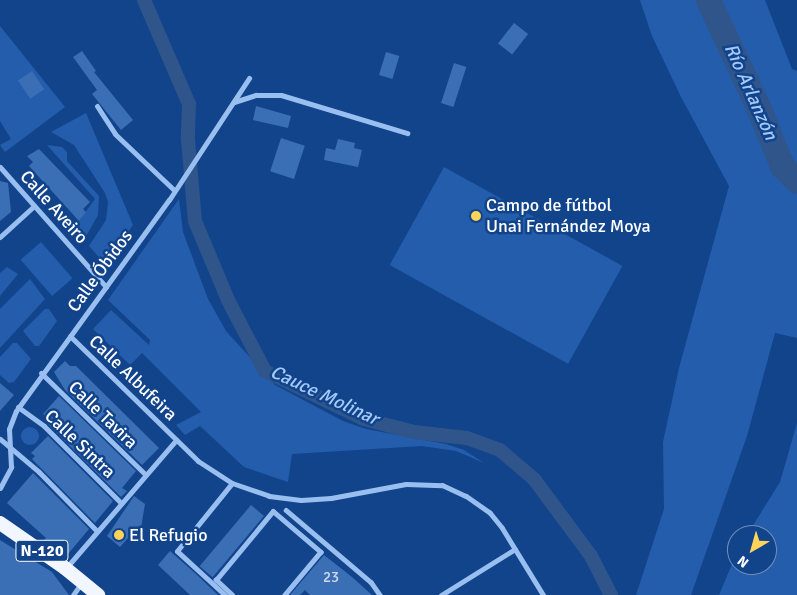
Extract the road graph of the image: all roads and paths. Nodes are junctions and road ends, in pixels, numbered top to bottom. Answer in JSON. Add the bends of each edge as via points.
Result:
{"nodes":[{"id":1,"x":249,"y":78,"type":"dead end"},
{"id":2,"x":234,"y":102,"type":"junction"},
{"id":3,"x":97,"y":106,"type":"dead end"},
{"id":4,"x":407,"y":133,"type":"dead end"},
{"id":5,"x":0,"y":167,"type":"edge"},
{"id":6,"x":174,"y":190,"type":"junction"},
{"id":7,"x":34,"y":206,"type":"junction"},
{"id":8,"x":0,"y":237,"type":"edge"},
{"id":9,"x":106,"y":287,"type":"junction"},
{"id":10,"x":70,"y":336,"type":"junction"},
{"id":11,"x":41,"y":373,"type":"junction"},
{"id":12,"x":18,"y":407,"type":"junction"},
{"id":13,"x":0,"y":439,"type":"edge"},
{"id":14,"x":176,"y":440,"type":"junction"},
{"id":15,"x":11,"y":448,"type":"junction"},
{"id":16,"x":146,"y":475,"type":"junction"},
{"id":17,"x":232,"y":482,"type":"junction"},
{"id":18,"x":0,"y":488,"type":"edge"},
{"id":19,"x":121,"y":504,"type":"junction"},
{"id":20,"x":286,"y":510,"type":"dead end"},
{"id":21,"x":0,"y":523,"type":"edge"},
{"id":22,"x":97,"y":531,"type":"junction"},
{"id":23,"x":515,"y":548,"type":"junction"},
{"id":24,"x":66,"y":568,"type":"junction"},
{"id":25,"x":82,"y":582,"type":"junction"},
{"id":26,"x":73,"y":595,"type":"edge"},
{"id":27,"x":98,"y":595,"type":"edge"},
{"id":28,"x":225,"y":595,"type":"edge"},
{"id":29,"x":232,"y":595,"type":"edge"},
{"id":30,"x":285,"y":595,"type":"edge"},
{"id":31,"x":380,"y":595,"type":"edge"},
{"id":32,"x":441,"y":595,"type":"edge"},
{"id":33,"x":543,"y":595,"type":"edge"}],
"edges":[{"from":1,"to":2,"type":"street","name":"Calle Óbidos"},
{"from":2,"to":4,"type":"street","via":[[256,95],[281,95]]},
{"from":2,"to":6,"type":"street","name":"Calle Óbidos"},
{"from":3,"to":6,"type":"street","via":[[131,152]]},
{"from":5,"to":7,"type":"street","name":"Calle Aveiro"},
{"from":6,"to":9,"type":"street","name":"Calle Óbidos"},
{"from":7,"to":8,"type":"street"},
{"from":7,"to":9,"type":"street","name":"Calle Aveiro"},
{"from":9,"to":10,"type":"street","name":"Calle Óbidos"},
{"from":10,"to":11,"type":"street","name":"Calle Óbidos"},
{"from":10,"to":14,"type":"street","name":"Calle Albufeira"},
{"from":11,"to":12,"type":"street","name":"Calle Óbidos"},
{"from":11,"to":16,"type":"street","name":"Calle Tavira"},
{"from":12,"to":15,"type":"street","name":"Calle Óbidos","via":[[9,429]]},
{"from":12,"to":19,"type":"street","name":"Calle Sintra","via":[[44,426]]},
{"from":13,"to":15,"type":"street"},
{"from":14,"to":16,"type":"street"},
{"from":14,"to":17,"type":"street","name":"Calle Albufeira","via":[[198,461]]},
{"from":15,"to":18,"type":"street","name":"Calle Óbidos","via":[[11,467]]},
{"from":15,"to":22,"type":"street"},
{"from":16,"to":19,"type":"street"},
{"from":17,"to":23,"type":"street","name":"Calle Albufeira","via":[[269,496],[301,500],[331,498],[406,484],[442,485],[466,496],[490,513]]},
{"from":17,"to":28,"type":"street","via":[[177,551]]},
{"from":19,"to":22,"type":"street"},
{"from":20,"to":31,"type":"street","via":[[372,582]]},
{"from":21,"to":24,"type":"highway","number":"N-120"},
{"from":22,"to":24,"type":"street"},
{"from":23,"to":32,"type":"street"},
{"from":23,"to":33,"type":"street","name":"Calle Albufeira"},
{"from":24,"to":25,"type":"highway","number":"N-120"},
{"from":25,"to":26,"type":"street"},
{"from":25,"to":27,"type":"highway","number":"N-120"},
{"from":29,"to":30,"type":"street","via":[[216,580],[273,511],[321,552]]}]}
